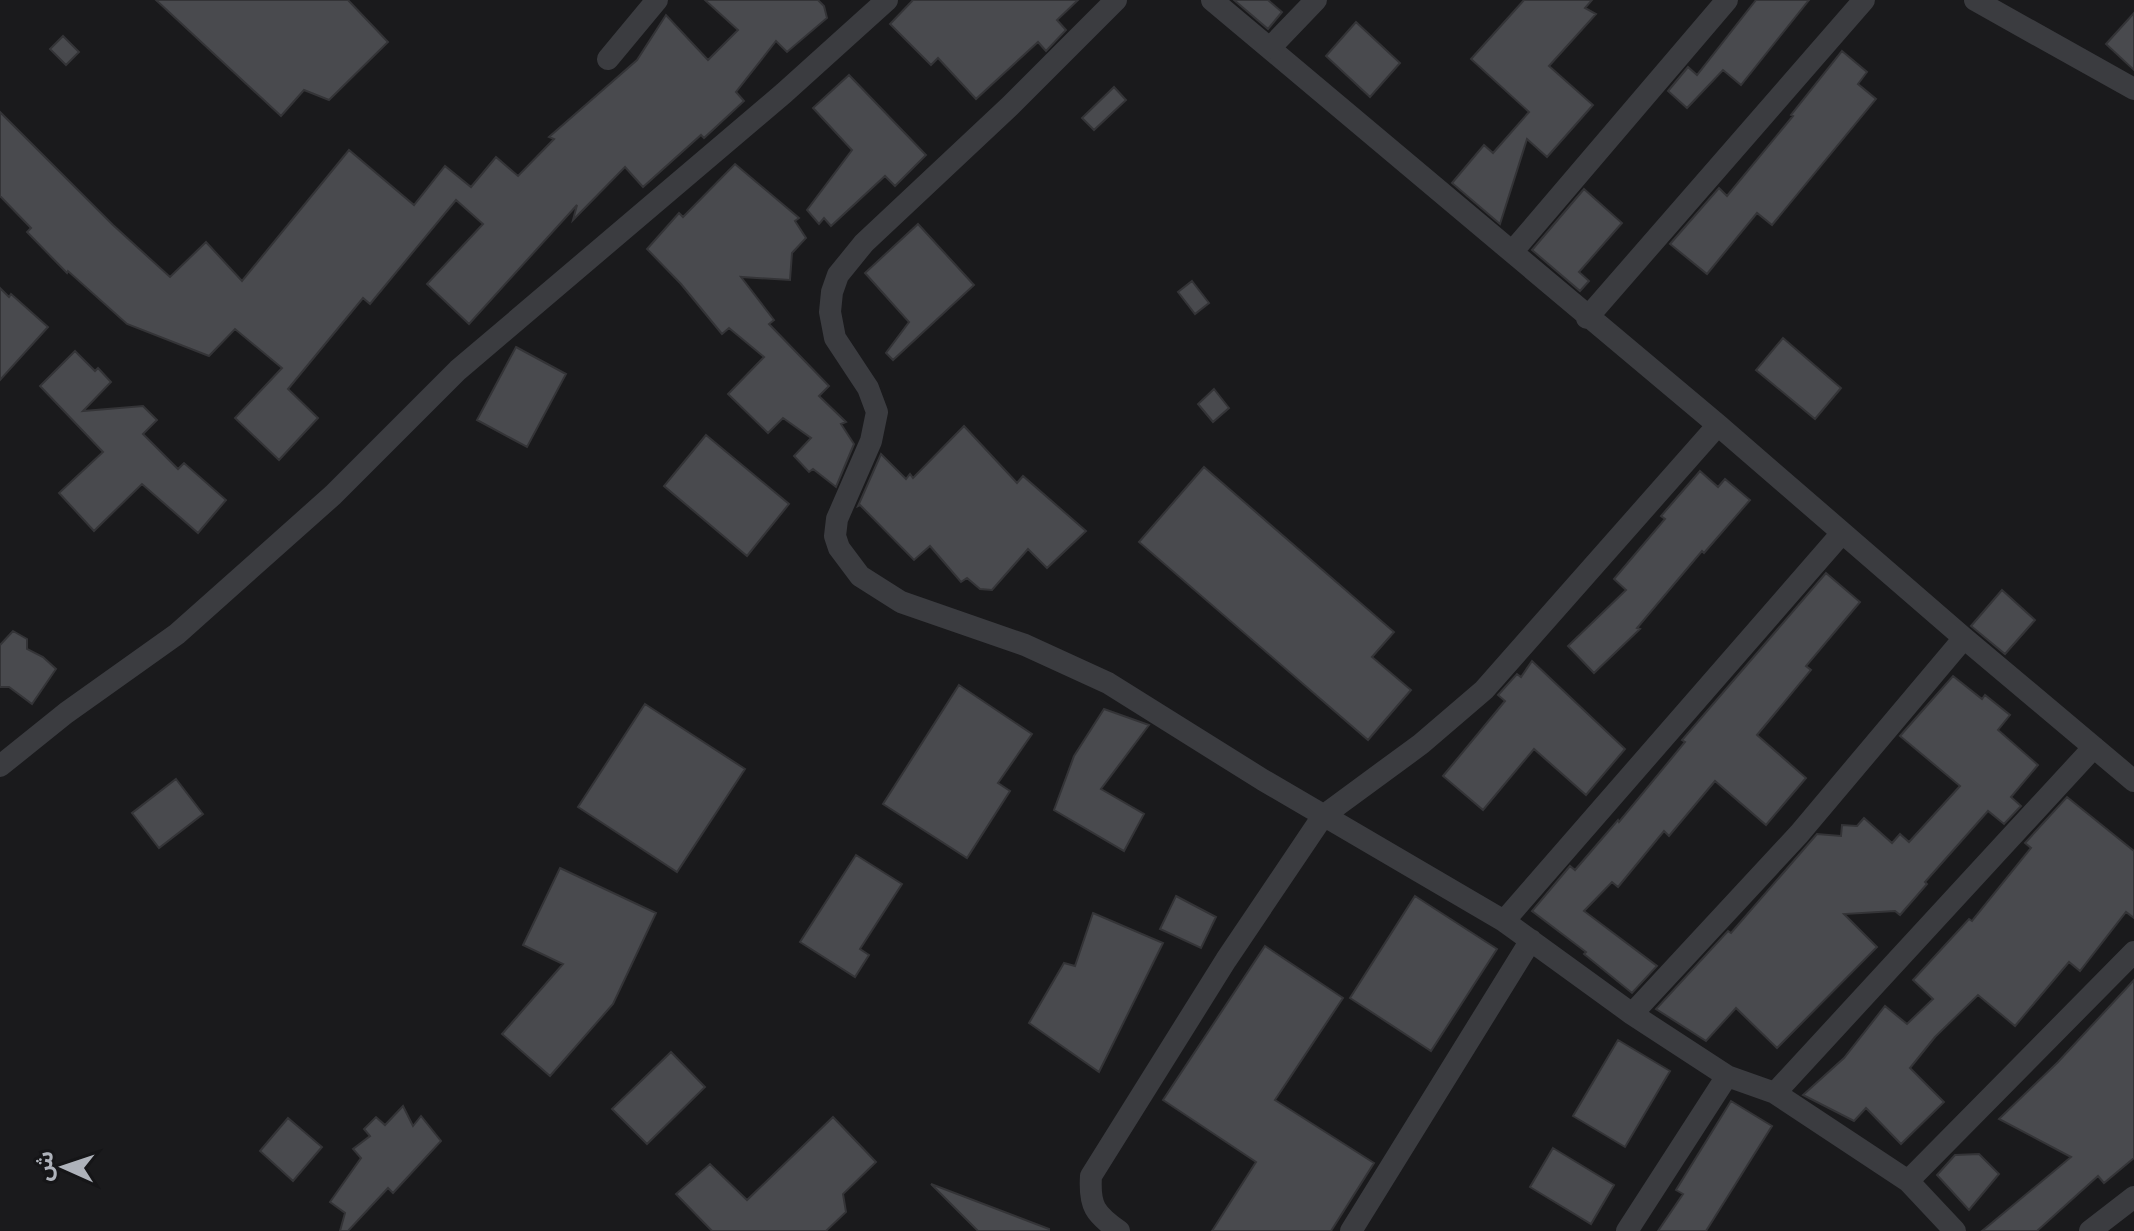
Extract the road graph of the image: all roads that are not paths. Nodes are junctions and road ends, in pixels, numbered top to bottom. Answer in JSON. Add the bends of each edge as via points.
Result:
{"nodes":[{"id":1,"x":657,"y":0,"type":"edge"},
{"id":2,"x":887,"y":0,"type":"edge"},
{"id":3,"x":1116,"y":0,"type":"edge"},
{"id":4,"x":1212,"y":0,"type":"edge"},
{"id":5,"x":1316,"y":0,"type":"edge"},
{"id":6,"x":1727,"y":0,"type":"edge"},
{"id":7,"x":1864,"y":0,"type":"edge"},
{"id":8,"x":1975,"y":0,"type":"edge"},
{"id":9,"x":1270,"y":48,"type":"junction"},
{"id":10,"x":608,"y":59,"type":"dead end"},
{"id":11,"x":2134,"y":89,"type":"edge"},
{"id":12,"x":1512,"y":252,"type":"junction"},
{"id":13,"x":1587,"y":318,"type":"junction"},
{"id":14,"x":1718,"y":425,"type":"junction"},
{"id":15,"x":1842,"y":533,"type":"junction"},
{"id":16,"x":1964,"y":638,"type":"junction"},
{"id":17,"x":2094,"y":747,"type":"junction"},
{"id":18,"x":0,"y":766,"type":"edge"},
{"id":19,"x":2134,"y":781,"type":"edge"},
{"id":20,"x":1323,"y":816,"type":"junction"},
{"id":21,"x":1504,"y":921,"type":"junction"},
{"id":22,"x":1531,"y":940,"type":"junction"},
{"id":23,"x":2134,"y":952,"type":"edge"},
{"id":24,"x":1632,"y":1014,"type":"junction"},
{"id":25,"x":1727,"y":1076,"type":"junction"},
{"id":26,"x":1775,"y":1093,"type":"junction"},
{"id":27,"x":1908,"y":1181,"type":"junction"},
{"id":28,"x":2134,"y":1197,"type":"edge"},
{"id":29,"x":1119,"y":1231,"type":"edge"},
{"id":30,"x":1351,"y":1231,"type":"edge"},
{"id":31,"x":1627,"y":1231,"type":"edge"},
{"id":32,"x":1955,"y":1231,"type":"edge"},
{"id":33,"x":2090,"y":1231,"type":"edge"}],
"edges":[{"from":1,"to":10,"type":"street"},
{"from":2,"to":18,"type":"street","via":[[458,370],[333,495],[177,634]]},
{"from":3,"to":20,"type":"street","via":[[864,243],[838,275],[830,312],[835,338],[875,399],[877,412],[835,536],[860,576],[901,602],[1025,645],[1108,683]]},
{"from":4,"to":9,"type":"street"},
{"from":5,"to":9,"type":"street"},
{"from":6,"to":12,"type":"street"},
{"from":7,"to":13,"type":"street"},
{"from":8,"to":11,"type":"street"},
{"from":9,"to":12,"type":"street"},
{"from":12,"to":13,"type":"street"},
{"from":13,"to":14,"type":"street"},
{"from":14,"to":15,"type":"street"},
{"from":14,"to":20,"type":"street","via":[[1484,690]]},
{"from":15,"to":16,"type":"street"},
{"from":15,"to":21,"type":"street"},
{"from":16,"to":17,"type":"street"},
{"from":16,"to":24,"type":"street","via":[[1799,834]]},
{"from":17,"to":19,"type":"street"},
{"from":17,"to":26,"type":"street"},
{"from":20,"to":21,"type":"street"},
{"from":20,"to":29,"type":"street","via":[[1091,1176],[1090,1197],[1099,1217]]},
{"from":21,"to":22,"type":"street"},
{"from":22,"to":24,"type":"street"},
{"from":22,"to":30,"type":"street"},
{"from":23,"to":27,"type":"street"},
{"from":24,"to":25,"type":"street"},
{"from":25,"to":26,"type":"street"},
{"from":25,"to":31,"type":"street"},
{"from":26,"to":27,"type":"street"},
{"from":27,"to":32,"type":"street"},
{"from":28,"to":33,"type":"street"}]}
